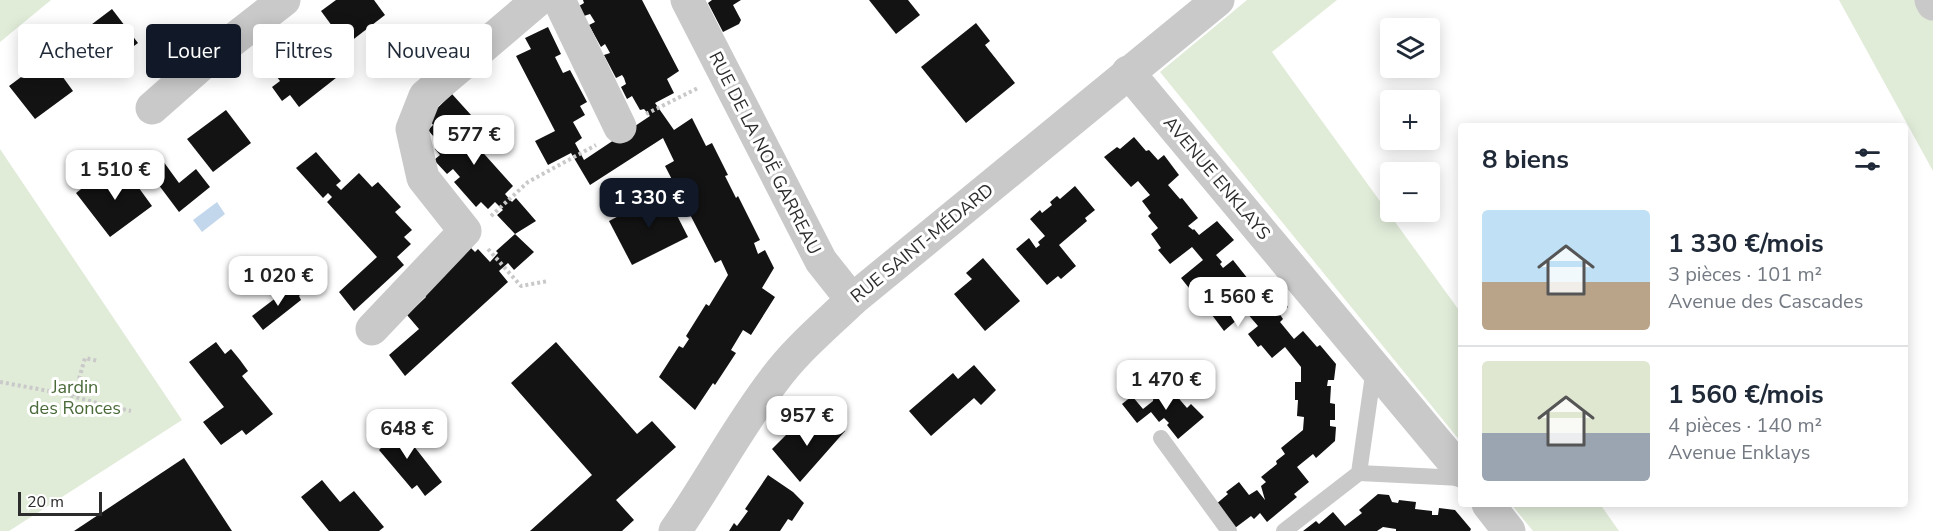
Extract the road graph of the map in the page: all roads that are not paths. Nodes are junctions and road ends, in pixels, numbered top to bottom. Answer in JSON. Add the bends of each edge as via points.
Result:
{"nodes":[{"id":1,"x":284,"y":0,"type":"edge"},
{"id":2,"x":538,"y":0,"type":"edge"},
{"id":3,"x":559,"y":0,"type":"edge"},
{"id":4,"x":687,"y":0,"type":"edge"},
{"id":5,"x":1218,"y":0,"type":"edge"},
{"id":6,"x":1931,"y":0,"type":"edge"},
{"id":7,"x":1933,"y":4,"type":"edge"},
{"id":8,"x":1128,"y":72,"type":"junction"},
{"id":9,"x":152,"y":108,"type":"dead end"},
{"id":10,"x":620,"y":127,"type":"road end"},
{"id":11,"x":852,"y":300,"type":"junction"},
{"id":12,"x":372,"y":329,"type":"dead end"},
{"id":13,"x":1374,"y":367,"type":"junction"},
{"id":14,"x":1161,"y":438,"type":"dead end"},
{"id":15,"x":1458,"y":467,"type":"edge"},
{"id":16,"x":1359,"y":473,"type":"junction"},
{"id":17,"x":1458,"y":478,"type":"edge"},
{"id":18,"x":1490,"y":507,"type":"edge"},
{"id":19,"x":675,"y":531,"type":"edge"},
{"id":20,"x":1229,"y":531,"type":"edge"},
{"id":21,"x":1284,"y":531,"type":"edge"},
{"id":22,"x":1509,"y":531,"type":"edge"}],
"edges":[{"from":1,"to":9,"type":"street"},
{"from":2,"to":12,"type":"street","via":[[425,96],[412,129],[423,178],[473,229]]},
{"from":3,"to":10,"type":"street"},
{"from":4,"to":11,"type":"street","name":"RUE DE LA NOË GARREAU","via":[[820,261]]},
{"from":5,"to":8,"type":"street","name":"RUE SAINT-MÉDARD"},
{"from":6,"to":7,"type":"street"},
{"from":8,"to":11,"type":"street","name":"RUE SAINT-MÉDARD"},
{"from":8,"to":13,"type":"street","name":"AVENUE ENKLAYS"},
{"from":11,"to":19,"type":"street","name":"RUE SAINT-MÉDARD","via":[[775,378]]},
{"from":13,"to":15,"type":"street","name":"AVENUE ENKLAYS"},
{"from":13,"to":16,"type":"lane"},
{"from":14,"to":20,"type":"lane"},
{"from":16,"to":17,"type":"lane"},
{"from":16,"to":21,"type":"lane"},
{"from":18,"to":22,"type":"street"}]}
